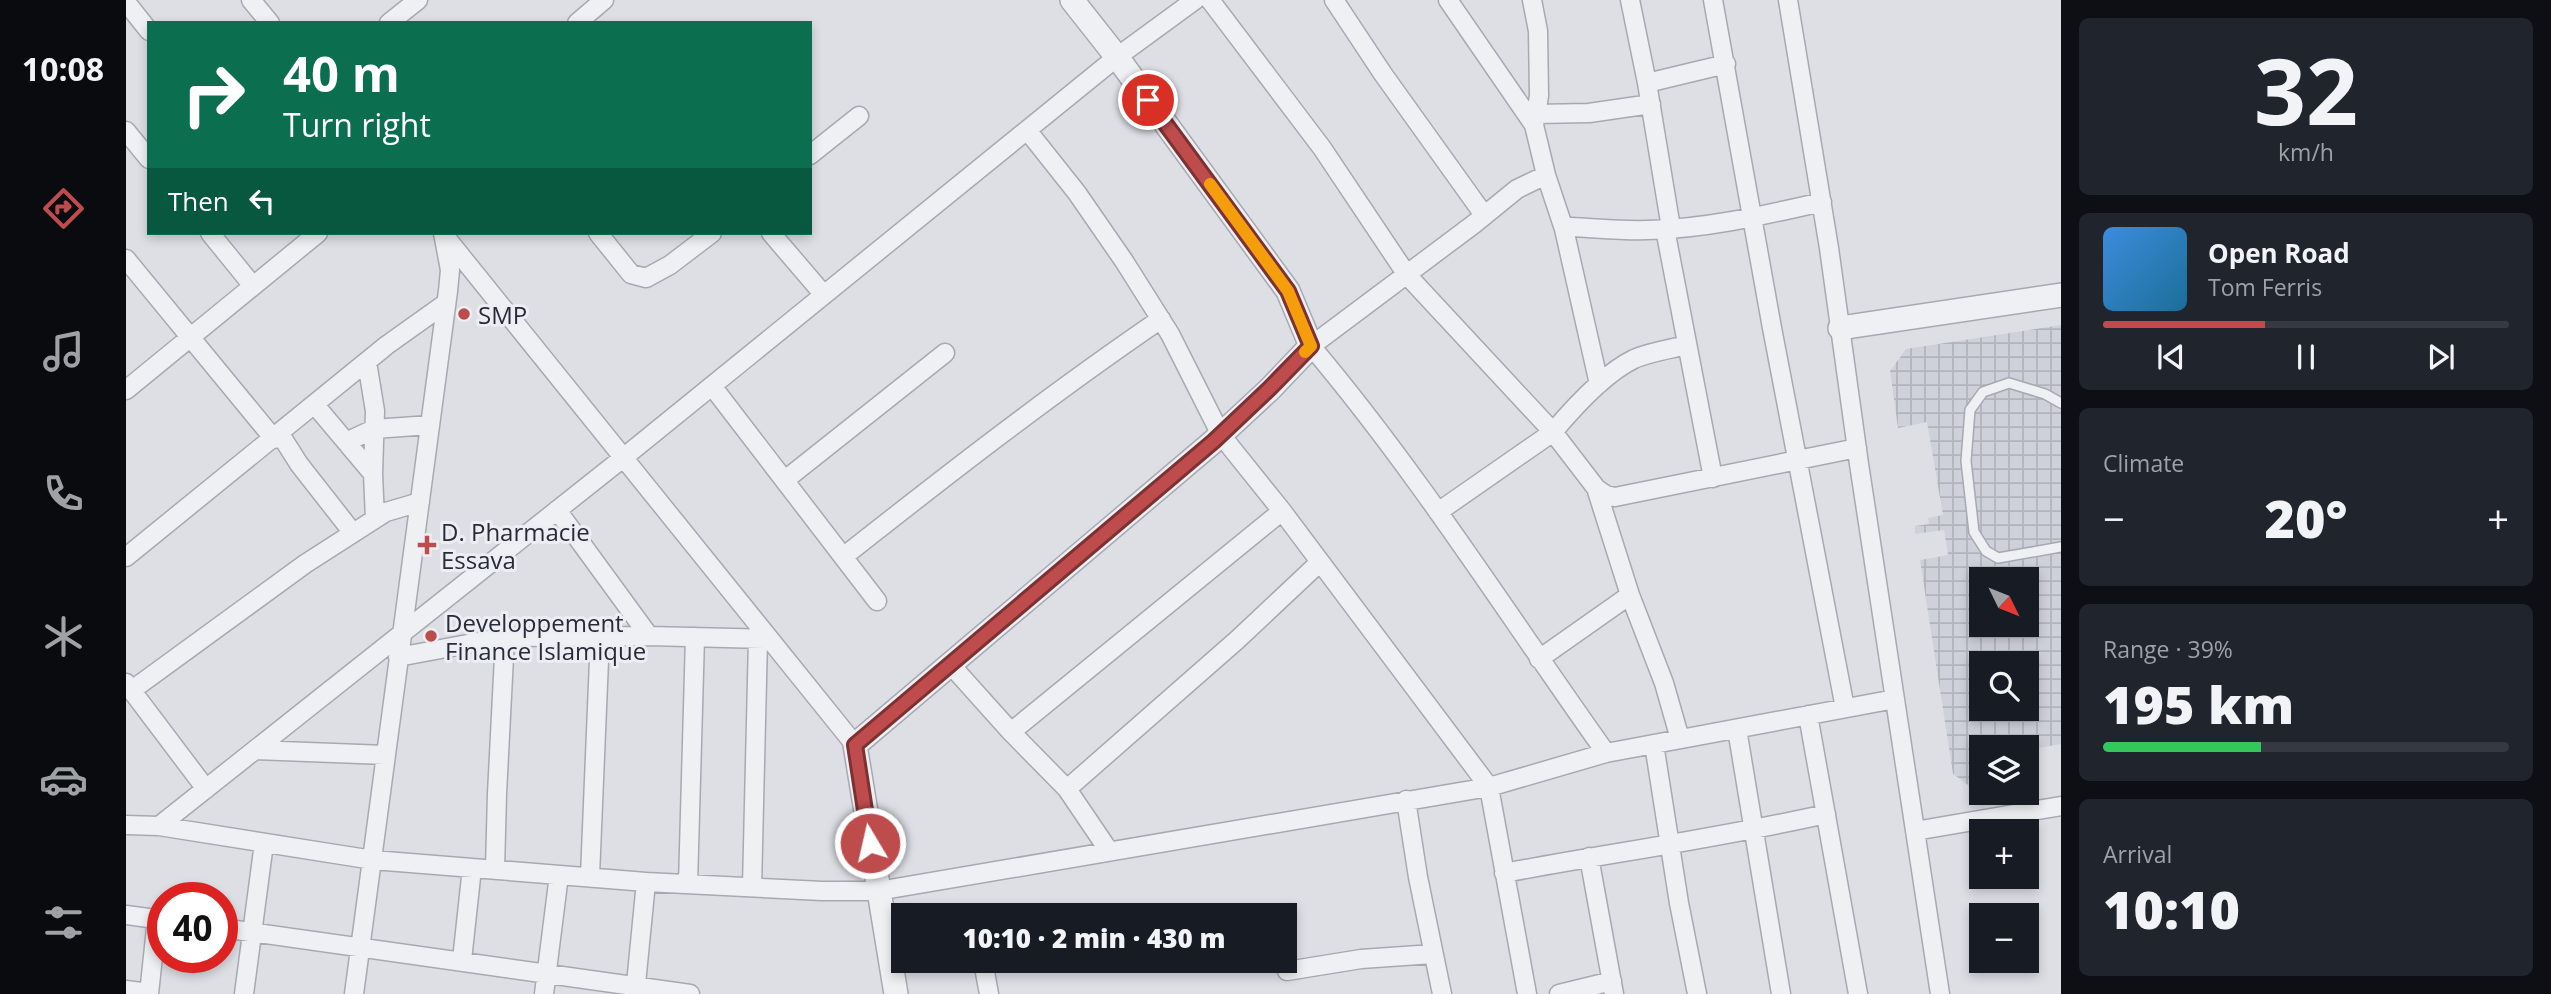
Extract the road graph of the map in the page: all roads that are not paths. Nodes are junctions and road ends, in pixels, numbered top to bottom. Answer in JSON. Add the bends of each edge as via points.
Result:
{"nodes":[{"id":1,"x":251,"y":0,"type":"edge"},
{"id":2,"x":1072,"y":0,"type":"edge"},
{"id":3,"x":1195,"y":0,"type":"edge"},
{"id":4,"x":1210,"y":0,"type":"edge"},
{"id":5,"x":1334,"y":0,"type":"edge"},
{"id":6,"x":1448,"y":0,"type":"edge"},
{"id":7,"x":1532,"y":0,"type":"edge"},
{"id":8,"x":1630,"y":0,"type":"edge"},
{"id":9,"x":1713,"y":0,"type":"edge"},
{"id":10,"x":1788,"y":0,"type":"edge"},
{"id":11,"x":416,"y":1,"type":"edge"},
{"id":12,"x":126,"y":2,"type":"edge"},
{"id":13,"x":598,"y":2,"type":"edge"},
{"id":14,"x":268,"y":21,"type":"edge"},
{"id":15,"x":391,"y":21,"type":"edge"},
{"id":16,"x":578,"y":21,"type":"edge"},
{"id":17,"x":147,"y":28,"type":"edge"},
{"id":18,"x":1117,"y":57,"type":"junction"},
{"id":19,"x":1726,"y":64,"type":"junction"},
{"id":20,"x":1647,"y":83,"type":"junction"},
{"id":21,"x":1651,"y":104,"type":"junction"},
{"id":22,"x":859,"y":116,"type":"dead end"},
{"id":23,"x":1535,"y":119,"type":"junction"},
{"id":24,"x":1027,"y":130,"type":"junction"},
{"id":25,"x":126,"y":131,"type":"edge"},
{"id":26,"x":812,"y":153,"type":"edge"},
{"id":27,"x":147,"y":157,"type":"edge"},
{"id":28,"x":1546,"y":175,"type":"junction"},
{"id":29,"x":1822,"y":202,"type":"junction"},
{"id":30,"x":1485,"y":215,"type":"junction"},
{"id":31,"x":1753,"y":217,"type":"junction"},
{"id":32,"x":1564,"y":229,"type":"junction"},
{"id":33,"x":1668,"y":229,"type":"junction"},
{"id":34,"x":211,"y":235,"type":"edge"},
{"id":35,"x":314,"y":235,"type":"edge"},
{"id":36,"x":442,"y":235,"type":"edge"},
{"id":37,"x":444,"y":235,"type":"edge"},
{"id":38,"x":600,"y":235,"type":"edge"},
{"id":39,"x":709,"y":235,"type":"edge"},
{"id":40,"x":773,"y":235,"type":"edge"},
{"id":41,"x":126,"y":260,"type":"edge"},
{"id":42,"x":1407,"y":275,"type":"junction"},
{"id":43,"x":253,"y":286,"type":"junction"},
{"id":44,"x":824,"y":295,"type":"junction"},
{"id":45,"x":2061,"y":295,"type":"edge"},
{"id":46,"x":446,"y":303,"type":"junction"},
{"id":47,"x":1161,"y":319,"type":"junction"},
{"id":48,"x":1840,"y":328,"type":"junction"},
{"id":49,"x":191,"y":337,"type":"junction"},
{"id":50,"x":1687,"y":345,"type":"junction"},
{"id":51,"x":1311,"y":346,"type":"junction"},
{"id":52,"x":945,"y":353,"type":"dead end"},
{"id":53,"x":367,"y":362,"type":"junction"},
{"id":54,"x":1598,"y":384,"type":"junction"},
{"id":55,"x":712,"y":386,"type":"junction"},
{"id":56,"x":126,"y":389,"type":"edge"},
{"id":57,"x":2061,"y":403,"type":"edge"},
{"id":58,"x":315,"y":405,"type":"junction"},
{"id":59,"x":430,"y":425,"type":"junction"},
{"id":60,"x":374,"y":429,"type":"junction"},
{"id":61,"x":1553,"y":432,"type":"junction"},
{"id":62,"x":1220,"y":435,"type":"junction"},
{"id":63,"x":277,"y":436,"type":"junction"},
{"id":64,"x":346,"y":442,"type":"junction"},
{"id":65,"x":1857,"y":449,"type":"junction"},
{"id":66,"x":623,"y":458,"type":"junction"},
{"id":67,"x":1797,"y":461,"type":"junction"},
{"id":68,"x":373,"y":474,"type":"junction"},
{"id":69,"x":1713,"y":478,"type":"junction"},
{"id":70,"x":785,"y":480,"type":"junction"},
{"id":71,"x":1596,"y":488,"type":"junction"},
{"id":72,"x":420,"y":502,"type":"junction"},
{"id":73,"x":557,"y":510,"type":"junction"},
{"id":74,"x":1282,"y":511,"type":"junction"},
{"id":75,"x":1438,"y":512,"type":"junction"},
{"id":76,"x":375,"y":519,"type":"junction"},
{"id":77,"x":353,"y":533,"type":"junction"},
{"id":78,"x":2061,"y":547,"type":"edge"},
{"id":79,"x":843,"y":557,"type":"junction"},
{"id":80,"x":126,"y":558,"type":"edge"},
{"id":81,"x":1320,"y":562,"type":"junction"},
{"id":82,"x":1630,"y":594,"type":"junction"},
{"id":83,"x":877,"y":601,"type":"dead end"},
{"id":84,"x":401,"y":633,"type":"junction"},
{"id":85,"x":600,"y":636,"type":"junction"},
{"id":86,"x":649,"y":636,"type":"junction"},
{"id":87,"x":505,"y":637,"type":"junction"},
{"id":88,"x":695,"y":637,"type":"junction"},
{"id":89,"x":763,"y":639,"type":"junction"},
{"id":90,"x":398,"y":657,"type":"junction"},
{"id":91,"x":1539,"y":659,"type":"junction"},
{"id":92,"x":950,"y":664,"type":"junction"},
{"id":93,"x":129,"y":687,"type":"edge"},
{"id":94,"x":1895,"y":699,"type":"junction"},
{"id":95,"x":1845,"y":708,"type":"junction"},
{"id":96,"x":1808,"y":715,"type":"junction"},
{"id":97,"x":1737,"y":729,"type":"junction"},
{"id":98,"x":1011,"y":732,"type":"junction"},
{"id":99,"x":1680,"y":739,"type":"junction"},
{"id":100,"x":1654,"y":744,"type":"junction"},
{"id":101,"x":855,"y":745,"type":"junction"},
{"id":102,"x":255,"y":750,"type":"junction"},
{"id":103,"x":1606,"y":753,"type":"junction"},
{"id":104,"x":386,"y":755,"type":"junction"},
{"id":105,"x":1489,"y":787,"type":"junction"},
{"id":106,"x":206,"y":789,"type":"junction"},
{"id":107,"x":1068,"y":789,"type":"junction"},
{"id":108,"x":1406,"y":800,"type":"junction"},
{"id":109,"x":2061,"y":806,"type":"edge"},
{"id":110,"x":1826,"y":814,"type":"junction"},
{"id":111,"x":126,"y":825,"type":"edge"},
{"id":112,"x":159,"y":826,"type":"junction"},
{"id":113,"x":1752,"y":831,"type":"junction"},
{"id":114,"x":1915,"y":831,"type":"junction"},
{"id":115,"x":264,"y":843,"type":"junction"},
{"id":116,"x":1670,"y":843,"type":"junction"},
{"id":117,"x":1109,"y":851,"type":"junction"},
{"id":118,"x":1589,"y":857,"type":"junction"},
{"id":119,"x":373,"y":860,"type":"junction"},
{"id":120,"x":472,"y":867,"type":"junction"},
{"id":121,"x":495,"y":869,"type":"junction"},
{"id":122,"x":1504,"y":873,"type":"junction"},
{"id":123,"x":559,"y":875,"type":"junction"},
{"id":124,"x":590,"y":876,"type":"junction"},
{"id":125,"x":646,"y":882,"type":"junction"},
{"id":126,"x":688,"y":884,"type":"junction"},
{"id":127,"x":752,"y":887,"type":"junction"},
{"id":128,"x":878,"y":891,"type":"junction"},
{"id":129,"x":126,"y":915,"type":"edge"},
{"id":130,"x":147,"y":917,"type":"edge"},
{"id":131,"x":238,"y":930,"type":"edge"},
{"id":132,"x":251,"y":931,"type":"junction"},
{"id":133,"x":361,"y":946,"type":"junction"},
{"id":134,"x":1433,"y":954,"type":"junction"},
{"id":135,"x":462,"y":960,"type":"junction"},
{"id":136,"x":1297,"y":970,"type":"edge"},
{"id":137,"x":152,"y":973,"type":"edge"},
{"id":138,"x":547,"y":973,"type":"junction"},
{"id":139,"x":985,"y":973,"type":"edge"},
{"id":140,"x":1613,"y":988,"type":"edge"},
{"id":141,"x":636,"y":989,"type":"edge"},
{"id":142,"x":126,"y":990,"type":"edge"},
{"id":143,"x":149,"y":993,"type":"edge"},
{"id":144,"x":244,"y":994,"type":"edge"},
{"id":145,"x":354,"y":994,"type":"edge"},
{"id":146,"x":544,"y":994,"type":"edge"},
{"id":147,"x":690,"y":994,"type":"edge"},
{"id":148,"x":897,"y":994,"type":"edge"},
{"id":149,"x":989,"y":994,"type":"edge"},
{"id":150,"x":1442,"y":994,"type":"edge"},
{"id":151,"x":1527,"y":994,"type":"edge"},
{"id":152,"x":1559,"y":994,"type":"edge"},
{"id":153,"x":1697,"y":994,"type":"edge"},
{"id":154,"x":1781,"y":994,"type":"edge"},
{"id":155,"x":1858,"y":994,"type":"edge"},
{"id":156,"x":1940,"y":994,"type":"edge"}],
"edges":[{"from":1,"to":14,"type":"street"},
{"from":2,"to":18,"type":"street"},
{"from":3,"to":18,"type":"street"},
{"from":4,"to":42,"type":"street","via":[[1322,148]]},
{"from":5,"to":30,"type":"street"},
{"from":6,"to":23,"type":"street"},
{"from":7,"to":23,"type":"street","via":[[1538,31]]},
{"from":8,"to":20,"type":"street"},
{"from":9,"to":19,"type":"street"},
{"from":10,"to":29,"type":"street"},
{"from":11,"to":15,"type":"street"},
{"from":12,"to":17,"type":"street"},
{"from":13,"to":16,"type":"street"},
{"from":18,"to":24,"type":"street"},
{"from":18,"to":51,"type":"street","via":[[1288,291]]},
{"from":19,"to":20,"type":"street"},
{"from":19,"to":31,"type":"street"},
{"from":20,"to":21,"type":"street"},
{"from":21,"to":23,"type":"street"},
{"from":21,"to":33,"type":"street"},
{"from":22,"to":26,"type":"street"},
{"from":23,"to":28,"type":"street"},
{"from":24,"to":44,"type":"street"},
{"from":24,"to":47,"type":"street","via":[[1077,193]]},
{"from":25,"to":27,"type":"street"},
{"from":28,"to":30,"type":"street","via":[[1517,188]]},
{"from":28,"to":32,"type":"street"},
{"from":29,"to":31,"type":"street"},
{"from":29,"to":48,"type":"street"},
{"from":30,"to":42,"type":"street"},
{"from":31,"to":33,"type":"street"},
{"from":31,"to":67,"type":"street"},
{"from":32,"to":33,"type":"street"},
{"from":32,"to":54,"type":"street"},
{"from":33,"to":50,"type":"street"},
{"from":34,"to":43,"type":"street"},
{"from":35,"to":43,"type":"street"},
{"from":36,"to":46,"type":"street","via":[[450,270]]},
{"from":37,"to":66,"type":"street"},
{"from":38,"to":39,"type":"street","via":[[631,274],[646,278]]},
{"from":40,"to":44,"type":"street"},
{"from":41,"to":49,"type":"street"},
{"from":42,"to":51,"type":"street"},
{"from":42,"to":61,"type":"street"},
{"from":43,"to":49,"type":"street"},
{"from":44,"to":55,"type":"street"},
{"from":45,"to":48,"type":"street"},
{"from":46,"to":53,"type":"street"},
{"from":46,"to":59,"type":"street"},
{"from":47,"to":62,"type":"street"},
{"from":47,"to":79,"type":"street","via":[[1088,368]]},
{"from":48,"to":65,"type":"street"},
{"from":49,"to":56,"type":"street"},
{"from":49,"to":63,"type":"street"},
{"from":50,"to":54,"type":"street","via":[[1634,359]]},
{"from":50,"to":69,"type":"street"},
{"from":51,"to":62,"type":"street"},
{"from":51,"to":75,"type":"street","via":[[1359,402]]},
{"from":52,"to":70,"type":"street"},
{"from":53,"to":58,"type":"street"},
{"from":53,"to":60,"type":"street"},
{"from":54,"to":61,"type":"street"},
{"from":55,"to":66,"type":"street"},
{"from":55,"to":70,"type":"street"},
{"from":57,"to":78,"type":"lane","via":[[2010,383],[1983,392],[1970,410],[1966,461],[1974,532],[1986,551],[1998,558]]},
{"from":58,"to":63,"type":"street"},
{"from":58,"to":64,"type":"street"},
{"from":59,"to":60,"type":"street"},
{"from":59,"to":72,"type":"street"},
{"from":60,"to":64,"type":"street"},
{"from":60,"to":68,"type":"street"},
{"from":61,"to":71,"type":"street"},
{"from":61,"to":75,"type":"street"},
{"from":62,"to":74,"type":"street"},
{"from":62,"to":92,"type":"street"},
{"from":63,"to":77,"type":"street"},
{"from":63,"to":80,"type":"street"},
{"from":64,"to":68,"type":"street"},
{"from":65,"to":67,"type":"street"},
{"from":65,"to":94,"type":"street"},
{"from":66,"to":73,"type":"street"},
{"from":66,"to":89,"type":"street"},
{"from":67,"to":69,"type":"street"},
{"from":67,"to":95,"type":"street"},
{"from":68,"to":76,"type":"street"},
{"from":69,"to":71,"type":"street","via":[[1615,497]]},
{"from":70,"to":79,"type":"street"},
{"from":71,"to":82,"type":"street"},
{"from":72,"to":76,"type":"street"},
{"from":72,"to":84,"type":"street"},
{"from":73,"to":84,"type":"street"},
{"from":73,"to":86,"type":"street"},
{"from":74,"to":81,"type":"street"},
{"from":74,"to":98,"type":"street"},
{"from":75,"to":91,"type":"street"},
{"from":76,"to":77,"type":"street"},
{"from":77,"to":93,"type":"street"},
{"from":79,"to":83,"type":"street"},
{"from":81,"to":105,"type":"street"},
{"from":81,"to":107,"type":"street"},
{"from":82,"to":91,"type":"street"},
{"from":82,"to":99,"type":"street"},
{"from":84,"to":90,"type":"street"},
{"from":84,"to":102,"type":"street"},
{"from":85,"to":86,"type":"street"},
{"from":85,"to":87,"type":"street"},
{"from":85,"to":124,"type":"street"},
{"from":86,"to":88,"type":"street"},
{"from":87,"to":90,"type":"street"},
{"from":87,"to":121,"type":"street"},
{"from":88,"to":89,"type":"street"},
{"from":88,"to":126,"type":"street"},
{"from":89,"to":101,"type":"street"},
{"from":89,"to":127,"type":"street"},
{"from":90,"to":104,"type":"street"},
{"from":91,"to":103,"type":"street"},
{"from":92,"to":98,"type":"street"},
{"from":92,"to":101,"type":"street"},
{"from":93,"to":106,"type":"street"},
{"from":94,"to":95,"type":"street"},
{"from":94,"to":114,"type":"street"},
{"from":95,"to":96,"type":"street"},
{"from":96,"to":97,"type":"street"},
{"from":96,"to":110,"type":"street"},
{"from":97,"to":99,"type":"street"},
{"from":97,"to":113,"type":"street"},
{"from":98,"to":107,"type":"street"},
{"from":99,"to":100,"type":"street"},
{"from":100,"to":103,"type":"street"},
{"from":100,"to":116,"type":"street"},
{"from":101,"to":128,"type":"street"},
{"from":102,"to":104,"type":"street"},
{"from":102,"to":106,"type":"street"},
{"from":103,"to":105,"type":"street"},
{"from":104,"to":119,"type":"street"},
{"from":105,"to":108,"type":"street"},
{"from":105,"to":122,"type":"street"},
{"from":106,"to":112,"type":"street"},
{"from":107,"to":117,"type":"street"},
{"from":108,"to":117,"type":"street"},
{"from":108,"to":134,"type":"street"},
{"from":109,"to":114,"type":"street"},
{"from":110,"to":113,"type":"street"},
{"from":110,"to":155,"type":"street"},
{"from":111,"to":112,"type":"street"},
{"from":112,"to":115,"type":"street"},
{"from":113,"to":116,"type":"street"},
{"from":113,"to":154,"type":"street"},
{"from":114,"to":156,"type":"street"},
{"from":115,"to":119,"type":"street"},
{"from":115,"to":132,"type":"street"},
{"from":116,"to":118,"type":"street"},
{"from":116,"to":153,"type":"street"},
{"from":117,"to":128,"type":"street"},
{"from":118,"to":122,"type":"street"},
{"from":118,"to":140,"type":"street"},
{"from":119,"to":120,"type":"street"},
{"from":119,"to":133,"type":"street"},
{"from":120,"to":121,"type":"street"},
{"from":120,"to":135,"type":"street"},
{"from":121,"to":123,"type":"street"},
{"from":122,"to":151,"type":"street"},
{"from":123,"to":124,"type":"street"},
{"from":123,"to":138,"type":"street"},
{"from":124,"to":125,"type":"street"},
{"from":125,"to":126,"type":"street"},
{"from":125,"to":141,"type":"street"},
{"from":126,"to":127,"type":"street"},
{"from":127,"to":128,"type":"street"},
{"from":128,"to":148,"type":"street"},
{"from":129,"to":130,"type":"street"},
{"from":131,"to":132,"type":"street"},
{"from":132,"to":133,"type":"street"},
{"from":132,"to":144,"type":"street"},
{"from":133,"to":135,"type":"street"},
{"from":133,"to":145,"type":"street"},
{"from":134,"to":136,"type":"street"},
{"from":134,"to":150,"type":"street"},
{"from":135,"to":138,"type":"street"},
{"from":137,"to":143,"type":"street"},
{"from":138,"to":141,"type":"street"},
{"from":138,"to":146,"type":"street"},
{"from":139,"to":149,"type":"street"},
{"from":140,"to":152,"type":"street"},
{"from":141,"to":147,"type":"street"},
{"from":142,"to":143,"type":"street"}]}
